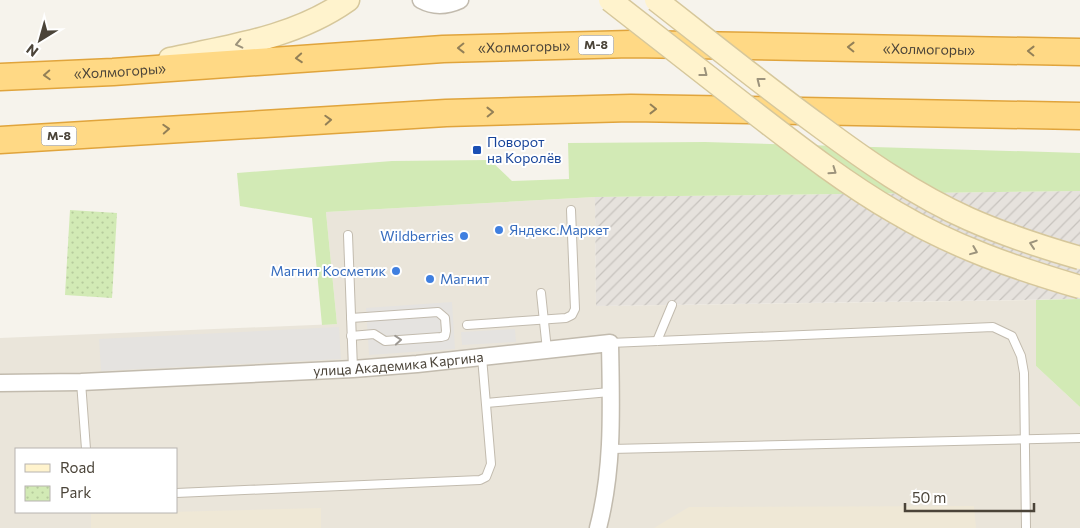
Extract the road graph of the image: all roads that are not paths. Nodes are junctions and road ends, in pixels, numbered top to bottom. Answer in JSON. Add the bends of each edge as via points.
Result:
{"nodes":[{"id":1,"x":348,"y":0,"type":"edge"},
{"id":2,"x":421,"y":0,"type":"edge"},
{"id":3,"x":460,"y":0,"type":"edge"},
{"id":4,"x":610,"y":0,"type":"edge"},
{"id":5,"x":656,"y":0,"type":"edge"},
{"id":6,"x":1080,"y":52,"type":"edge"},
{"id":7,"x":113,"y":72,"type":"junction"},
{"id":8,"x":0,"y":77,"type":"edge"},
{"id":9,"x":1072,"y":117,"type":"edge"},
{"id":10,"x":0,"y":140,"type":"edge"},
{"id":11,"x":571,"y":210,"type":"dead end"},
{"id":12,"x":348,"y":235,"type":"dead end"},
{"id":13,"x":1080,"y":258,"type":"edge"},
{"id":14,"x":1080,"y":287,"type":"edge"},
{"id":15,"x":541,"y":293,"type":"dead end"},
{"id":16,"x":672,"y":305,"type":"dead end"},
{"id":17,"x":351,"y":318,"type":"junction"},
{"id":18,"x":544,"y":320,"type":"junction"},
{"id":19,"x":467,"y":325,"type":"dead end"},
{"id":20,"x":351,"y":336,"type":"junction"},
{"id":21,"x":657,"y":341,"type":"junction"},
{"id":22,"x":610,"y":342,"type":"junction"},
{"id":23,"x":547,"y":350,"type":"junction"},
{"id":24,"x":482,"y":357,"type":"junction"},
{"id":25,"x":353,"y":369,"type":"junction"},
{"id":26,"x":81,"y":382,"type":"junction"},
{"id":27,"x":0,"y":383,"type":"edge"},
{"id":28,"x":610,"y":392,"type":"junction"},
{"id":29,"x":486,"y":403,"type":"junction"},
{"id":30,"x":1080,"y":438,"type":"edge"},
{"id":31,"x":1026,"y":439,"type":"junction"},
{"id":32,"x":86,"y":448,"type":"edge"},
{"id":33,"x":611,"y":449,"type":"junction"},
{"id":34,"x":178,"y":493,"type":"edge"},
{"id":35,"x":598,"y":528,"type":"edge"},
{"id":36,"x":1026,"y":528,"type":"edge"}],
"edges":[{"from":1,"to":7,"type":"main road","one_way":true,"via":[[282,34]]},
{"from":2,"to":3,"type":"street","via":[[437,5]]},
{"from":4,"to":14,"type":"main road","one_way":true,"bridge":true,"via":[[778,131],[895,212],[956,244],[1020,270]]},
{"from":13,"to":5,"type":"main road","one_way":true,"bridge":true,"via":[[1029,243],[968,219],[909,188],[850,149]]},
{"from":6,"to":7,"type":"highway","name":"«Холмогоры»","number":"М-8","one_way":true,"via":[[631,44],[443,49]]},
{"from":7,"to":8,"type":"highway","name":"«Холмогоры»","number":"М-8","one_way":true},
{"from":10,"to":9,"type":"highway","number":"М-8","one_way":true,"via":[[446,113],[631,108]]},
{"from":11,"to":18,"type":"lane","via":[[575,309],[566,318]]},
{"from":12,"to":17,"type":"lane"},
{"from":15,"to":18,"type":"lane"},
{"from":16,"to":21,"type":"lane"},
{"from":17,"to":20,"type":"lane"},
{"from":20,"to":17,"type":"lane","one_way":true,"via":[[374,334],[385,341],[441,337],[446,331],[446,318],[438,312]]},
{"from":18,"to":19,"type":"lane"},
{"from":18,"to":23,"type":"lane"},
{"from":20,"to":25,"type":"lane"},
{"from":21,"to":22,"type":"lane"},
{"from":21,"to":31,"type":"lane","via":[[993,327],[1012,336],[1021,356]]},
{"from":22,"to":23,"type":"street","name":"улица Академика Каргина"},
{"from":22,"to":28,"type":"street"},
{"from":23,"to":24,"type":"street","name":"улица Академика Каргина"},
{"from":24,"to":25,"type":"street","name":"улица Академика Каргина"},
{"from":24,"to":29,"type":"lane"},
{"from":25,"to":26,"type":"street","name":"улица Академика Каргина"},
{"from":26,"to":27,"type":"street","name":"улица Академика Каргина"},
{"from":26,"to":32,"type":"lane"},
{"from":28,"to":29,"type":"lane"},
{"from":28,"to":33,"type":"street"},
{"from":29,"to":34,"type":"lane","via":[[491,464],[486,476],[480,480]]},
{"from":30,"to":31,"type":"lane"},
{"from":31,"to":33,"type":"lane"},
{"from":31,"to":36,"type":"lane"},
{"from":33,"to":35,"type":"street","via":[[604,507]]}]}
